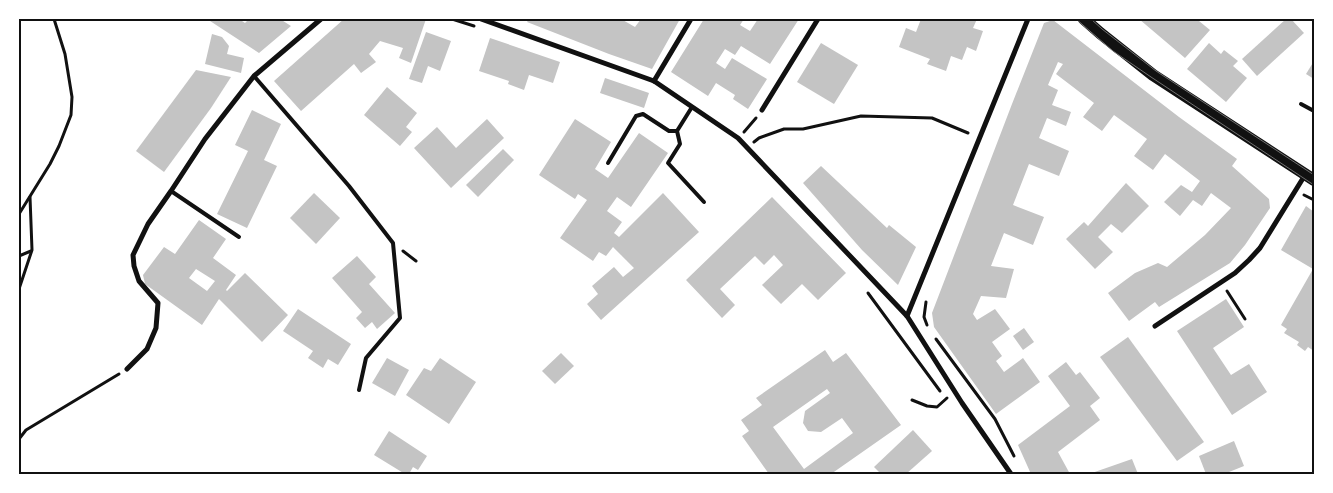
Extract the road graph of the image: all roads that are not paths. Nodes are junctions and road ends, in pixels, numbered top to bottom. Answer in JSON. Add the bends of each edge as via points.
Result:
{"nodes":[{"id":1,"x":321,"y":19,"type":"edge"},
{"id":2,"x":481,"y":19,"type":"edge"},
{"id":3,"x":691,"y":19,"type":"edge"},
{"id":4,"x":818,"y":19,"type":"edge"},
{"id":5,"x":1028,"y":19,"type":"edge"},
{"id":6,"x":1084,"y":19,"type":"edge"},
{"id":7,"x":254,"y":76,"type":"junction"},
{"id":8,"x":654,"y":82,"type":"junction"},
{"id":9,"x":1301,"y":104,"type":"dead end"},
{"id":10,"x":692,"y":107,"type":"junction"},
{"id":11,"x":762,"y":110,"type":"road end"},
{"id":12,"x":1314,"y":111,"type":"edge"},
{"id":13,"x":677,"y":131,"type":"junction"},
{"id":14,"x":608,"y":163,"type":"dead end"},
{"id":15,"x":1310,"y":178,"type":"edge"},
{"id":16,"x":171,"y":191,"type":"junction"},
{"id":17,"x":704,"y":202,"type":"dead end"},
{"id":18,"x":239,"y":237,"type":"dead end"},
{"id":19,"x":907,"y":316,"type":"junction"},
{"id":20,"x":1155,"y":326,"type":"dead end"},
{"id":21,"x":127,"y":369,"type":"road end"},
{"id":22,"x":359,"y":390,"type":"dead end"},
{"id":23,"x":1011,"y":474,"type":"edge"}],
"edges":[{"from":1,"to":7,"type":"street"},
{"from":2,"to":8,"type":"street"},
{"from":3,"to":8,"type":"street"},
{"from":4,"to":11,"type":"street"},
{"from":5,"to":19,"type":"street"},
{"from":6,"to":15,"type":"main road","via":[[1153,75]]},
{"from":7,"to":16,"type":"street","via":[[205,139]]},
{"from":7,"to":22,"type":"lane","via":[[349,186],[393,243],[400,318],[366,358]]},
{"from":8,"to":10,"type":"street"},
{"from":9,"to":12,"type":"lane"},
{"from":10,"to":13,"type":"lane"},
{"from":10,"to":19,"type":"street","via":[[738,138]]},
{"from":13,"to":14,"type":"lane","via":[[669,131],[643,114],[636,116]]},
{"from":13,"to":17,"type":"lane","via":[[680,144],[668,163]]},
{"from":15,"to":20,"type":"street","via":[[1249,260],[1220,284]]},
{"from":16,"to":18,"type":"lane"},
{"from":16,"to":21,"type":"street","via":[[148,224],[133,255],[138,281],[158,303],[156,328],[147,349]]},
{"from":19,"to":23,"type":"street"}]}
